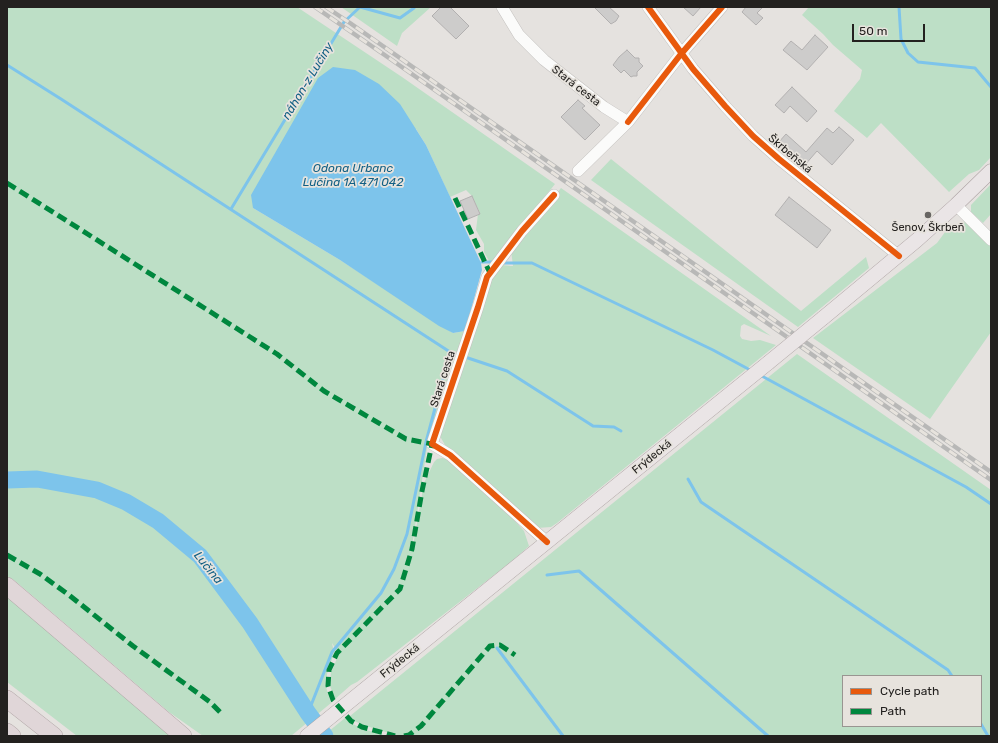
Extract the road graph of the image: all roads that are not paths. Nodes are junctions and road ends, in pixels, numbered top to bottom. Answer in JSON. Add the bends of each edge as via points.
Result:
{"nodes":[{"id":1,"x":502,"y":7,"type":"edge"},
{"id":2,"x":648,"y":7,"type":"edge"},
{"id":3,"x":722,"y":7,"type":"edge"},
{"id":4,"x":681,"y":54,"type":"junction"},
{"id":5,"x":628,"y":122,"type":"junction"},
{"id":6,"x":578,"y":171,"type":"dead end"},
{"id":7,"x":991,"y":171,"type":"edge"},
{"id":8,"x":554,"y":196,"type":"dead end"},
{"id":9,"x":956,"y":205,"type":"junction"},
{"id":10,"x":991,"y":240,"type":"edge"},
{"id":11,"x":899,"y":256,"type":"junction"},
{"id":12,"x":546,"y":542,"type":"junction"},
{"id":13,"x":7,"y":586,"type":"edge"},
{"id":14,"x":7,"y":699,"type":"edge"},
{"id":15,"x":7,"y":732,"type":"edge"},
{"id":16,"x":12,"y":736,"type":"edge"},
{"id":17,"x":54,"y":736,"type":"edge"},
{"id":18,"x":183,"y":736,"type":"edge"},
{"id":19,"x":307,"y":736,"type":"edge"}],
"edges":[{"from":1,"to":5,"type":"street","name":"Stará cesta","via":[[519,35],[544,60],[604,107]]},
{"from":2,"to":4,"type":"street","name":"Škrbeňská"},
{"from":3,"to":4,"type":"street"},
{"from":4,"to":5,"type":"street"},
{"from":4,"to":11,"type":"street","name":"Škrbeňská","via":[[724,106],[766,149]]},
{"from":5,"to":6,"type":"street"},
{"from":7,"to":9,"type":"main road","name":"Frýdecká"},
{"from":8,"to":12,"type":"street","name":"Stará cesta","via":[[522,231],[486,277],[432,444],[450,455]]},
{"from":9,"to":10,"type":"street"},
{"from":9,"to":11,"type":"main road","name":"Frýdecká"},
{"from":11,"to":12,"type":"main road","name":"Frýdecká","bridge":true},
{"from":12,"to":19,"type":"main road","name":"Frýdecká"},
{"from":13,"to":18,"type":"highway"},
{"from":14,"to":17,"type":"highway"},
{"from":15,"to":16,"type":"highway"}]}
